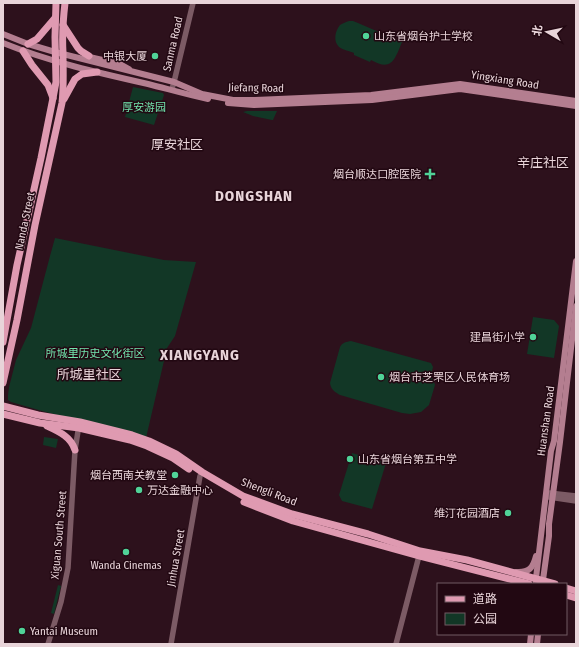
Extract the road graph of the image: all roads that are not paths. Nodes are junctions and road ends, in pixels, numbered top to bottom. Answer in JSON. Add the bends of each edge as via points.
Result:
{"nodes":[{"id":1,"x":56,"y":3,"type":"edge"},
{"id":2,"x":65,"y":3,"type":"edge"},
{"id":3,"x":193,"y":3,"type":"edge"},
{"id":4,"x":55,"y":18,"type":"junction"},
{"id":5,"x":63,"y":25,"type":"junction"},
{"id":6,"x":3,"y":34,"type":"edge"},
{"id":7,"x":3,"y":43,"type":"edge"},
{"id":8,"x":28,"y":44,"type":"junction"},
{"id":9,"x":23,"y":51,"type":"junction"},
{"id":10,"x":55,"y":52,"type":"junction"},
{"id":11,"x":66,"y":55,"type":"junction"},
{"id":12,"x":89,"y":56,"type":"junction"},
{"id":13,"x":55,"y":61,"type":"junction"},
{"id":14,"x":63,"y":64,"type":"junction"},
{"id":15,"x":96,"y":72,"type":"junction"},
{"id":16,"x":136,"y":73,"type":"junction"},
{"id":17,"x":174,"y":82,"type":"junction"},
{"id":18,"x":172,"y":89,"type":"junction"},
{"id":19,"x":54,"y":98,"type":"junction"},
{"id":20,"x":576,"y":101,"type":"edge"},
{"id":21,"x":62,"y":103,"type":"junction"},
{"id":22,"x":576,"y":106,"type":"edge"},
{"id":23,"x":576,"y":261,"type":"edge"},
{"id":24,"x":576,"y":306,"type":"edge"},
{"id":25,"x":3,"y":342,"type":"edge"},
{"id":26,"x":3,"y":383,"type":"edge"},
{"id":27,"x":3,"y":406,"type":"edge"},
{"id":28,"x":3,"y":414,"type":"edge"},
{"id":29,"x":40,"y":423,"type":"junction"},
{"id":30,"x":79,"y":425,"type":"junction"},
{"id":31,"x":75,"y":450,"type":"junction"},
{"id":32,"x":200,"y":476,"type":"junction"},
{"id":33,"x":546,"y":494,"type":"junction"},
{"id":34,"x":553,"y":496,"type":"junction"},
{"id":35,"x":576,"y":496,"type":"edge"},
{"id":36,"x":576,"y":501,"type":"edge"},
{"id":37,"x":541,"y":539,"type":"junction"},
{"id":38,"x":420,"y":554,"type":"junction"},
{"id":39,"x":513,"y":572,"type":"junction"},
{"id":40,"x":499,"y":576,"type":"junction"},
{"id":41,"x":540,"y":582,"type":"edge"},
{"id":42,"x":513,"y":583,"type":"edge"},
{"id":43,"x":525,"y":583,"type":"edge"},
{"id":44,"x":48,"y":644,"type":"edge"},
{"id":45,"x":171,"y":644,"type":"edge"},
{"id":46,"x":396,"y":644,"type":"edge"}],
"edges":[{"from":1,"to":4,"type":"main road","name":"Nanda Street"},
{"from":2,"to":5,"type":"main road","name":"Nanda Street"},
{"from":3,"to":17,"type":"street","name":"Sanma Road"},
{"from":4,"to":8,"type":"main road","via":[[37,39]]},
{"from":4,"to":10,"type":"main road","name":"Nanda Street"},
{"from":5,"to":11,"type":"main road","name":"Nanda Street"},
{"from":5,"to":12,"type":"main road","via":[[78,48]]},
{"from":6,"to":8,"type":"main road"},
{"from":7,"to":9,"type":"main road"},
{"from":8,"to":10,"type":"main road"},
{"from":9,"to":13,"type":"main road"},
{"from":9,"to":19,"type":"main road","via":[[48,85]]},
{"from":10,"to":11,"type":"main road"},
{"from":10,"to":13,"type":"main road","name":"Nanda Street"},
{"from":11,"to":12,"type":"main road"},
{"from":11,"to":14,"type":"main road","name":"Nanda Street"},
{"from":11,"to":16,"type":"main road","name":"Jiefang Road"},
{"from":12,"to":16,"type":"main road","via":[[120,64]]},
{"from":13,"to":14,"type":"main road"},
{"from":13,"to":19,"type":"main road","name":"Nanda Street"},
{"from":14,"to":15,"type":"main road"},
{"from":14,"to":21,"type":"main road","name":"Nanda Street"},
{"from":15,"to":18,"type":"main road"},
{"from":15,"to":21,"type":"main road","via":[[82,74],[75,79]]},
{"from":16,"to":17,"type":"main road","name":"Jiefang Road"},
{"from":17,"to":18,"type":"street","name":"Sanma Road"},
{"from":17,"to":20,"type":"main road","name":"Jiefang Road","via":[[202,94],[233,100],[371,95],[460,84]]},
{"from":18,"to":22,"type":"main road","name":"Yingxiang Road","via":[[201,98],[254,105],[372,100],[460,89]]},
{"from":19,"to":25,"type":"main road","name":"Nanda Street"},
{"from":21,"to":26,"type":"main road","name":"Nanda Street"},
{"from":23,"to":33,"type":"main road","name":"Huanshan Road"},
{"from":24,"to":34,"type":"main road","name":"Huanshan Road"},
{"from":27,"to":30,"type":"main road","name":"Shengli Road"},
{"from":28,"to":29,"type":"main road","name":"Shengli Road"},
{"from":29,"to":30,"type":"main road","name":"Shengli Road"},
{"from":29,"to":31,"type":"main road","via":[[60,432],[69,439]]},
{"from":30,"to":31,"type":"street","name":"Xiguan South Street"},
{"from":30,"to":32,"type":"main road","name":"Shengli Road","via":[[147,446],[173,458]]},
{"from":30,"to":38,"type":"main road","name":"Shengli Road","via":[[132,435],[149,441],[176,454],[243,496],[292,514],[368,534]]},
{"from":31,"to":44,"type":"street","name":"Xiguan South Street","via":[[68,568]]},
{"from":32,"to":38,"type":"main road","name":"Shengli Road","via":[[241,500],[293,521]]},
{"from":32,"to":45,"type":"street","name":"Jinhua Street"},
{"from":33,"to":34,"type":"street"},
{"from":33,"to":37,"type":"main road","name":"Huanshan Road"},
{"from":34,"to":35,"type":"street"},
{"from":34,"to":36,"type":"street"},
{"from":34,"to":41,"type":"main road","name":"Huanshan Road","via":[[549,536]]},
{"from":37,"to":39,"type":"main road","via":[[531,568],[524,572]]},
{"from":37,"to":41,"type":"main road","name":"Huanshan Road"},
{"from":38,"to":39,"type":"main road","name":"Shengli Road","via":[[461,558]]},
{"from":38,"to":40,"type":"main road","name":"Shengli Road"},
{"from":38,"to":46,"type":"street"},
{"from":39,"to":41,"type":"main road","name":"Shengli Road"},
{"from":40,"to":42,"type":"main road"},
{"from":40,"to":43,"type":"main road","name":"Shengli Road"}]}
